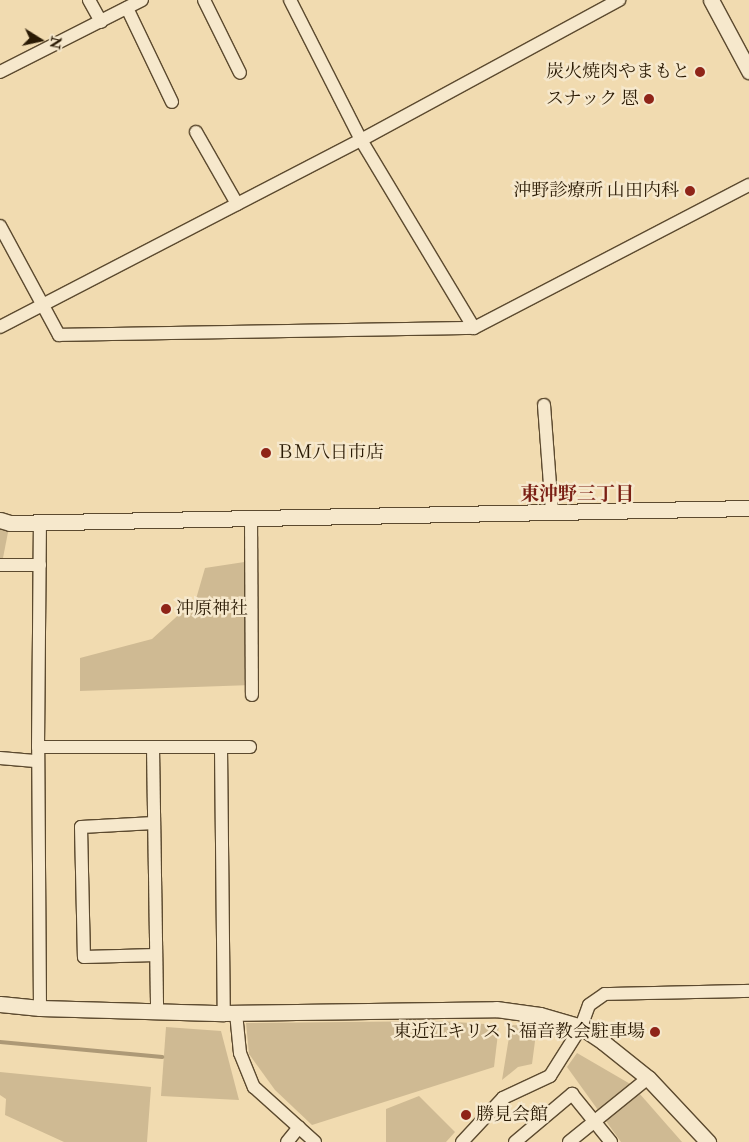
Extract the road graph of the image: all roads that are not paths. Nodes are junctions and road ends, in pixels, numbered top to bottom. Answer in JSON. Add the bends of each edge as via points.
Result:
{"nodes":[{"id":1,"x":89,"y":0,"type":"edge"},
{"id":2,"x":142,"y":0,"type":"edge"},
{"id":3,"x":204,"y":0,"type":"edge"},
{"id":4,"x":290,"y":0,"type":"edge"},
{"id":5,"x":619,"y":0,"type":"edge"},
{"id":6,"x":711,"y":0,"type":"edge"},
{"id":7,"x":127,"y":8,"type":"junction"},
{"id":8,"x":101,"y":22,"type":"junction"},
{"id":9,"x":749,"y":71,"type":"edge"},
{"id":10,"x":0,"y":72,"type":"edge"},
{"id":11,"x":240,"y":73,"type":"dead end"},
{"id":12,"x":172,"y":102,"type":"dead end"},
{"id":13,"x":196,"y":132,"type":"dead end"},
{"id":14,"x":361,"y":140,"type":"junction"},
{"id":15,"x":749,"y":185,"type":"edge"},
{"id":16,"x":237,"y":204,"type":"junction"},
{"id":17,"x":0,"y":226,"type":"edge"},
{"id":18,"x":42,"y":304,"type":"junction"},
{"id":19,"x":0,"y":327,"type":"edge"},
{"id":20,"x":474,"y":328,"type":"junction"},
{"id":21,"x":544,"y":404,"type":"dead end"},
{"id":22,"x":749,"y":508,"type":"edge"},
{"id":23,"x":552,"y":512,"type":"junction"},
{"id":24,"x":251,"y":518,"type":"junction"},
{"id":25,"x":0,"y":520,"type":"edge"},
{"id":26,"x":40,"y":522,"type":"junction"},
{"id":27,"x":0,"y":565,"type":"edge"},
{"id":28,"x":40,"y":565,"type":"junction"},
{"id":29,"x":252,"y":695,"type":"dead end"},
{"id":30,"x":38,"y":747,"type":"junction"},
{"id":31,"x":250,"y":747,"type":"dead end"},
{"id":32,"x":152,"y":748,"type":"junction"},
{"id":33,"x":221,"y":748,"type":"junction"},
{"id":34,"x":0,"y":758,"type":"edge"},
{"id":35,"x":38,"y":761,"type":"junction"},
{"id":36,"x":154,"y":823,"type":"junction"},
{"id":37,"x":156,"y":955,"type":"junction"},
{"id":38,"x":749,"y":991,"type":"edge"},
{"id":39,"x":0,"y":1004,"type":"edge"},
{"id":40,"x":40,"y":1008,"type":"junction"},
{"id":41,"x":157,"y":1011,"type":"junction"},
{"id":42,"x":230,"y":1013,"type":"junction"},
{"id":43,"x":581,"y":1027,"type":"junction"},
{"id":44,"x":648,"y":1078,"type":"junction"},
{"id":45,"x":594,"y":1121,"type":"junction"},
{"id":46,"x":299,"y":1127,"type":"junction"},
{"id":47,"x":287,"y":1142,"type":"edge"},
{"id":48,"x":315,"y":1142,"type":"edge"},
{"id":49,"x":462,"y":1142,"type":"edge"},
{"id":50,"x":515,"y":1142,"type":"edge"},
{"id":51,"x":569,"y":1142,"type":"edge"},
{"id":52,"x":611,"y":1142,"type":"edge"},
{"id":53,"x":708,"y":1142,"type":"edge"}],
"edges":[{"from":1,"to":8,"type":"street"},
{"from":2,"to":7,"type":"street"},
{"from":3,"to":11,"type":"street"},
{"from":4,"to":14,"type":"street"},
{"from":5,"to":14,"type":"street"},
{"from":6,"to":9,"type":"street"},
{"from":7,"to":8,"type":"street"},
{"from":7,"to":12,"type":"street"},
{"from":8,"to":10,"type":"street"},
{"from":13,"to":16,"type":"street"},
{"from":14,"to":16,"type":"street"},
{"from":14,"to":20,"type":"street"},
{"from":15,"to":20,"type":"street"},
{"from":16,"to":18,"type":"street"},
{"from":17,"to":18,"type":"street"},
{"from":18,"to":19,"type":"street"},
{"from":18,"to":20,"type":"street","via":[[59,335]]},
{"from":21,"to":23,"type":"street"},
{"from":22,"to":23,"type":"street"},
{"from":23,"to":24,"type":"street"},
{"from":24,"to":26,"type":"street"},
{"from":24,"to":29,"type":"street"},
{"from":25,"to":26,"type":"street"},
{"from":26,"to":28,"type":"street"},
{"from":27,"to":28,"type":"street"},
{"from":28,"to":30,"type":"street"},
{"from":30,"to":32,"type":"street"},
{"from":30,"to":35,"type":"street"},
{"from":31,"to":33,"type":"street"},
{"from":32,"to":33,"type":"street"},
{"from":32,"to":36,"type":"street"},
{"from":33,"to":42,"type":"street"},
{"from":34,"to":35,"type":"street"},
{"from":35,"to":40,"type":"street"},
{"from":36,"to":37,"type":"street"},
{"from":36,"to":37,"type":"street","via":[[81,827],[84,957]]},
{"from":37,"to":41,"type":"street"},
{"from":38,"to":43,"type":"street","via":[[605,994],[589,1005]]},
{"from":39,"to":40,"type":"street"},
{"from":40,"to":41,"type":"street"},
{"from":41,"to":42,"type":"street"},
{"from":42,"to":43,"type":"street","via":[[496,1009],[540,1015]]},
{"from":42,"to":46,"type":"street","via":[[240,1053],[254,1086]]},
{"from":43,"to":44,"type":"street"},
{"from":43,"to":49,"type":"street","via":[[550,1076],[502,1098]]},
{"from":44,"to":45,"type":"street"},
{"from":44,"to":53,"type":"street"},
{"from":45,"to":50,"type":"street","via":[[572,1094]]},
{"from":45,"to":51,"type":"street"},
{"from":45,"to":52,"type":"street"},
{"from":46,"to":47,"type":"street"},
{"from":46,"to":48,"type":"street"}]}
